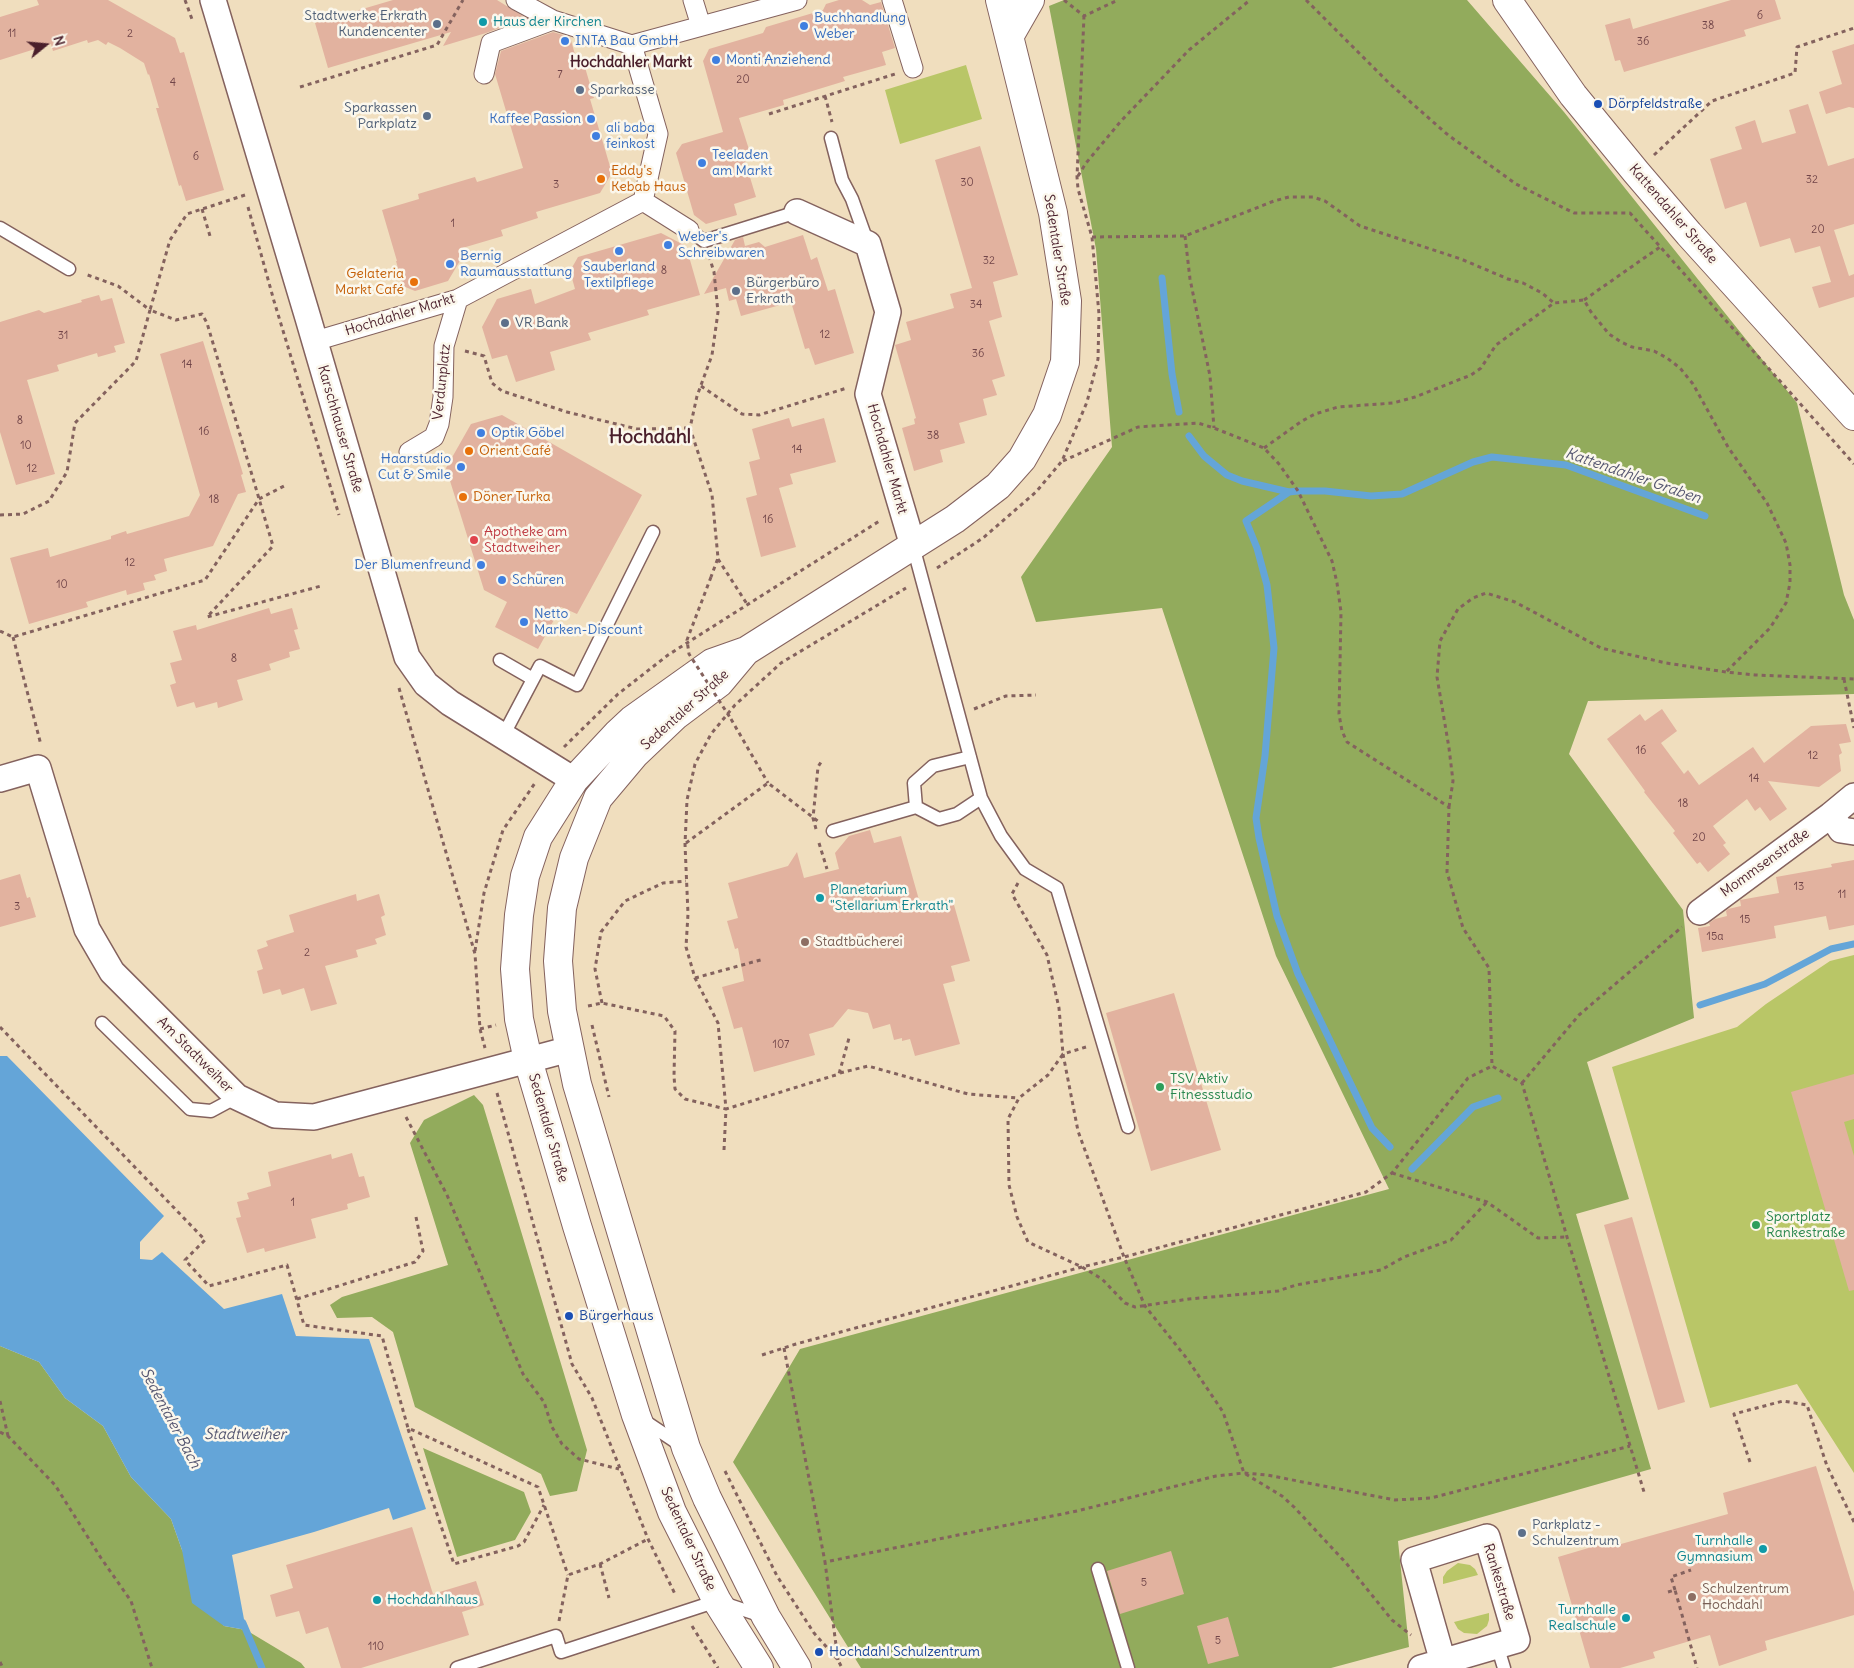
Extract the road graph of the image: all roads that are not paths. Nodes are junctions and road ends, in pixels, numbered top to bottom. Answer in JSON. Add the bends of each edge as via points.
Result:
{"nodes":[{"id":1,"x":213,"y":0,"type":"edge"},
{"id":2,"x":516,"y":0,"type":"edge"},
{"id":3,"x":693,"y":0,"type":"edge"},
{"id":4,"x":797,"y":0,"type":"edge"},
{"id":5,"x":892,"y":0,"type":"edge"},
{"id":6,"x":1000,"y":0,"type":"edge"},
{"id":7,"x":1030,"y":0,"type":"edge"},
{"id":8,"x":1507,"y":0,"type":"edge"},
{"id":9,"x":553,"y":20,"type":"junction"},
{"id":10,"x":701,"y":26,"type":"junction"},
{"id":11,"x":1010,"y":35,"type":"junction"},
{"id":12,"x":632,"y":45,"type":"junction"},
{"id":13,"x":906,"y":71,"type":"road end"},
{"id":14,"x":484,"y":74,"type":"dead end"},
{"id":15,"x":833,"y":133,"type":"road end"},
{"id":16,"x":642,"y":201,"type":"junction"},
{"id":17,"x":797,"y":212,"type":"joint"},
{"id":18,"x":0,"y":228,"type":"edge"},
{"id":19,"x":689,"y":230,"type":"joint"},
{"id":20,"x":868,"y":244,"type":"junction"},
{"id":21,"x":69,"y":268,"type":"road end"},
{"id":22,"x":458,"y":299,"type":"junction"},
{"id":23,"x":315,"y":341,"type":"junction"},
{"id":24,"x":1854,"y":416,"type":"edge"},
{"id":25,"x":409,"y":452,"type":"dead end"},
{"id":26,"x":654,"y":532,"type":"dead end"},
{"id":27,"x":913,"y":546,"type":"junction"},
{"id":28,"x":746,"y":651,"type":"junction"},
{"id":29,"x":500,"y":660,"type":"dead end"},
{"id":30,"x":533,"y":679,"type":"junction"},
{"id":31,"x":502,"y":736,"type":"junction"},
{"id":32,"x":970,"y":756,"type":"junction"},
{"id":33,"x":0,"y":779,"type":"edge"},
{"id":34,"x":574,"y":780,"type":"junction"},
{"id":35,"x":1854,"y":796,"type":"edge"},
{"id":36,"x":598,"y":798,"type":"junction"},
{"id":37,"x":981,"y":798,"type":"junction"},
{"id":38,"x":916,"y":807,"type":"junction"},
{"id":39,"x":1831,"y":815,"type":"junction"},
{"id":40,"x":833,"y":831,"type":"road end"},
{"id":41,"x":1854,"y":832,"type":"edge"},
{"id":42,"x":1700,"y":912,"type":"road end"},
{"id":43,"x":102,"y":1023,"type":"dead end"},
{"id":44,"x":570,"y":1049,"type":"junction"},
{"id":45,"x":528,"y":1060,"type":"junction"},
{"id":46,"x":237,"y":1096,"type":"junction"},
{"id":47,"x":1128,"y":1127,"type":"dead end"},
{"id":48,"x":636,"y":1415,"type":"junction"},
{"id":49,"x":686,"y":1448,"type":"junction"},
{"id":50,"x":1098,"y":1569,"type":"dead end"},
{"id":51,"x":717,"y":1601,"type":"junction"},
{"id":52,"x":766,"y":1617,"type":"junction"},
{"id":53,"x":1501,"y":1657,"type":"edge"},
{"id":54,"x":1433,"y":1665,"type":"edge"},
{"id":55,"x":457,"y":1668,"type":"edge"},
{"id":56,"x":760,"y":1668,"type":"edge"},
{"id":57,"x":797,"y":1668,"type":"edge"},
{"id":58,"x":1128,"y":1668,"type":"edge"}],
"edges":[{"from":1,"to":23,"type":"street","name":"Karschhauser Straße"},
{"from":2,"to":9,"type":"street"},
{"from":3,"to":10,"type":"street"},
{"from":4,"to":10,"type":"street"},
{"from":5,"to":13,"type":"street"},
{"from":6,"to":11,"type":"street","name":"Sedentaler Straße"},
{"from":7,"to":11,"type":"street"},
{"from":8,"to":24,"type":"street","name":"Kattendahler Straße","via":[[1573,95],[1636,172]]},
{"from":9,"to":12,"type":"street"},
{"from":9,"to":14,"type":"street","via":[[491,43]]},
{"from":10,"to":12,"type":"street"},
{"from":11,"to":27,"type":"street","name":"Sedentaler Straße","via":[[1053,213],[1067,301],[1065,362],[1047,415],[1022,459],[998,486]]},
{"from":12,"to":16,"type":"street","via":[[658,134]]},
{"from":15,"to":20,"type":"lane","via":[[842,180]]},
{"from":16,"to":19,"type":"street"},
{"from":16,"to":22,"type":"street","name":"Hochdahler Markt"},
{"from":17,"to":19,"type":"lane","via":[[704,241]]},
{"from":17,"to":20,"type":"street"},
{"from":18,"to":21,"type":"lane"},
{"from":20,"to":27,"type":"street","name":"Hochdahler Markt","via":[[888,312],[868,394]]},
{"from":22,"to":23,"type":"street","name":"Hochdahler Markt"},
{"from":22,"to":25,"type":"street","name":"Verdunplatz","via":[[444,346],[439,424],[434,437]]},
{"from":23,"to":31,"type":"street","name":"Karschhauser Straße","via":[[407,657],[426,684]]},
{"from":26,"to":30,"type":"lane","via":[[577,685],[540,666]]},
{"from":27,"to":28,"type":"street","name":"Sedentaler Straße"},
{"from":27,"to":32,"type":"lane"},
{"from":28,"to":34,"type":"street","name":"Sedentaler Straße","via":[[712,663],[632,720]]},
{"from":28,"to":36,"type":"street","name":"Sedentaler Straße","via":[[719,683],[675,716],[635,754]]},
{"from":29,"to":30,"type":"lane"},
{"from":30,"to":31,"type":"lane"},
{"from":31,"to":34,"type":"street","name":"Karschhauser Straße"},
{"from":32,"to":37,"type":"lane"},
{"from":32,"to":38,"type":"lane","via":[[933,766],[914,783]]},
{"from":33,"to":46,"type":"street","name":"Am Stadtweiher","via":[[38,768],[86,929],[112,972]]},
{"from":34,"to":36,"type":"street"},
{"from":34,"to":45,"type":"street","name":"Sedentaler Straße","via":[[538,837],[525,876],[515,969],[519,1019]]},
{"from":35,"to":39,"type":"street","name":"Mommsenstraße"},
{"from":36,"to":44,"type":"street","name":"Sedentaler Straße","via":[[574,858],[562,908],[558,960],[562,1011]]},
{"from":37,"to":38,"type":"lane","via":[[957,814],[939,819]]},
{"from":37,"to":47,"type":"lane","via":[[1001,836],[1025,869],[1057,888]]},
{"from":38,"to":40,"type":"lane"},
{"from":39,"to":41,"type":"street","via":[[1841,830]]},
{"from":39,"to":42,"type":"street","name":"Mommsenstraße"},
{"from":43,"to":46,"type":"lane","via":[[190,1110],[211,1111]]},
{"from":44,"to":45,"type":"street","name":"Am Stadtweiher"},
{"from":44,"to":49,"type":"street","name":"Sedentaler Straße","via":[[577,1084]]},
{"from":45,"to":46,"type":"street","name":"Am Stadtweiher","via":[[314,1117],[275,1115]]},
{"from":45,"to":48,"type":"street","name":"Sedentaler Straße"},
{"from":48,"to":49,"type":"lane"},
{"from":48,"to":51,"type":"street","name":"Sedentaler Straße","via":[[672,1512]]},
{"from":49,"to":52,"type":"street","name":"Sedentaler Straße"},
{"from":50,"to":58,"type":"lane"},
{"from":51,"to":52,"type":"lane"},
{"from":51,"to":55,"type":"lane","via":[[561,1652],[556,1636]]},
{"from":51,"to":56,"type":"street","name":"Sedentaler Straße"},
{"from":52,"to":57,"type":"street","name":"Sedentaler Straße"},
{"from":53,"to":54,"type":"street","name":"Rankestraße"},
{"from":53,"to":54,"type":"street","name":"Rankestraße","via":[[1517,1640],[1487,1537],[1414,1560]]}]}
